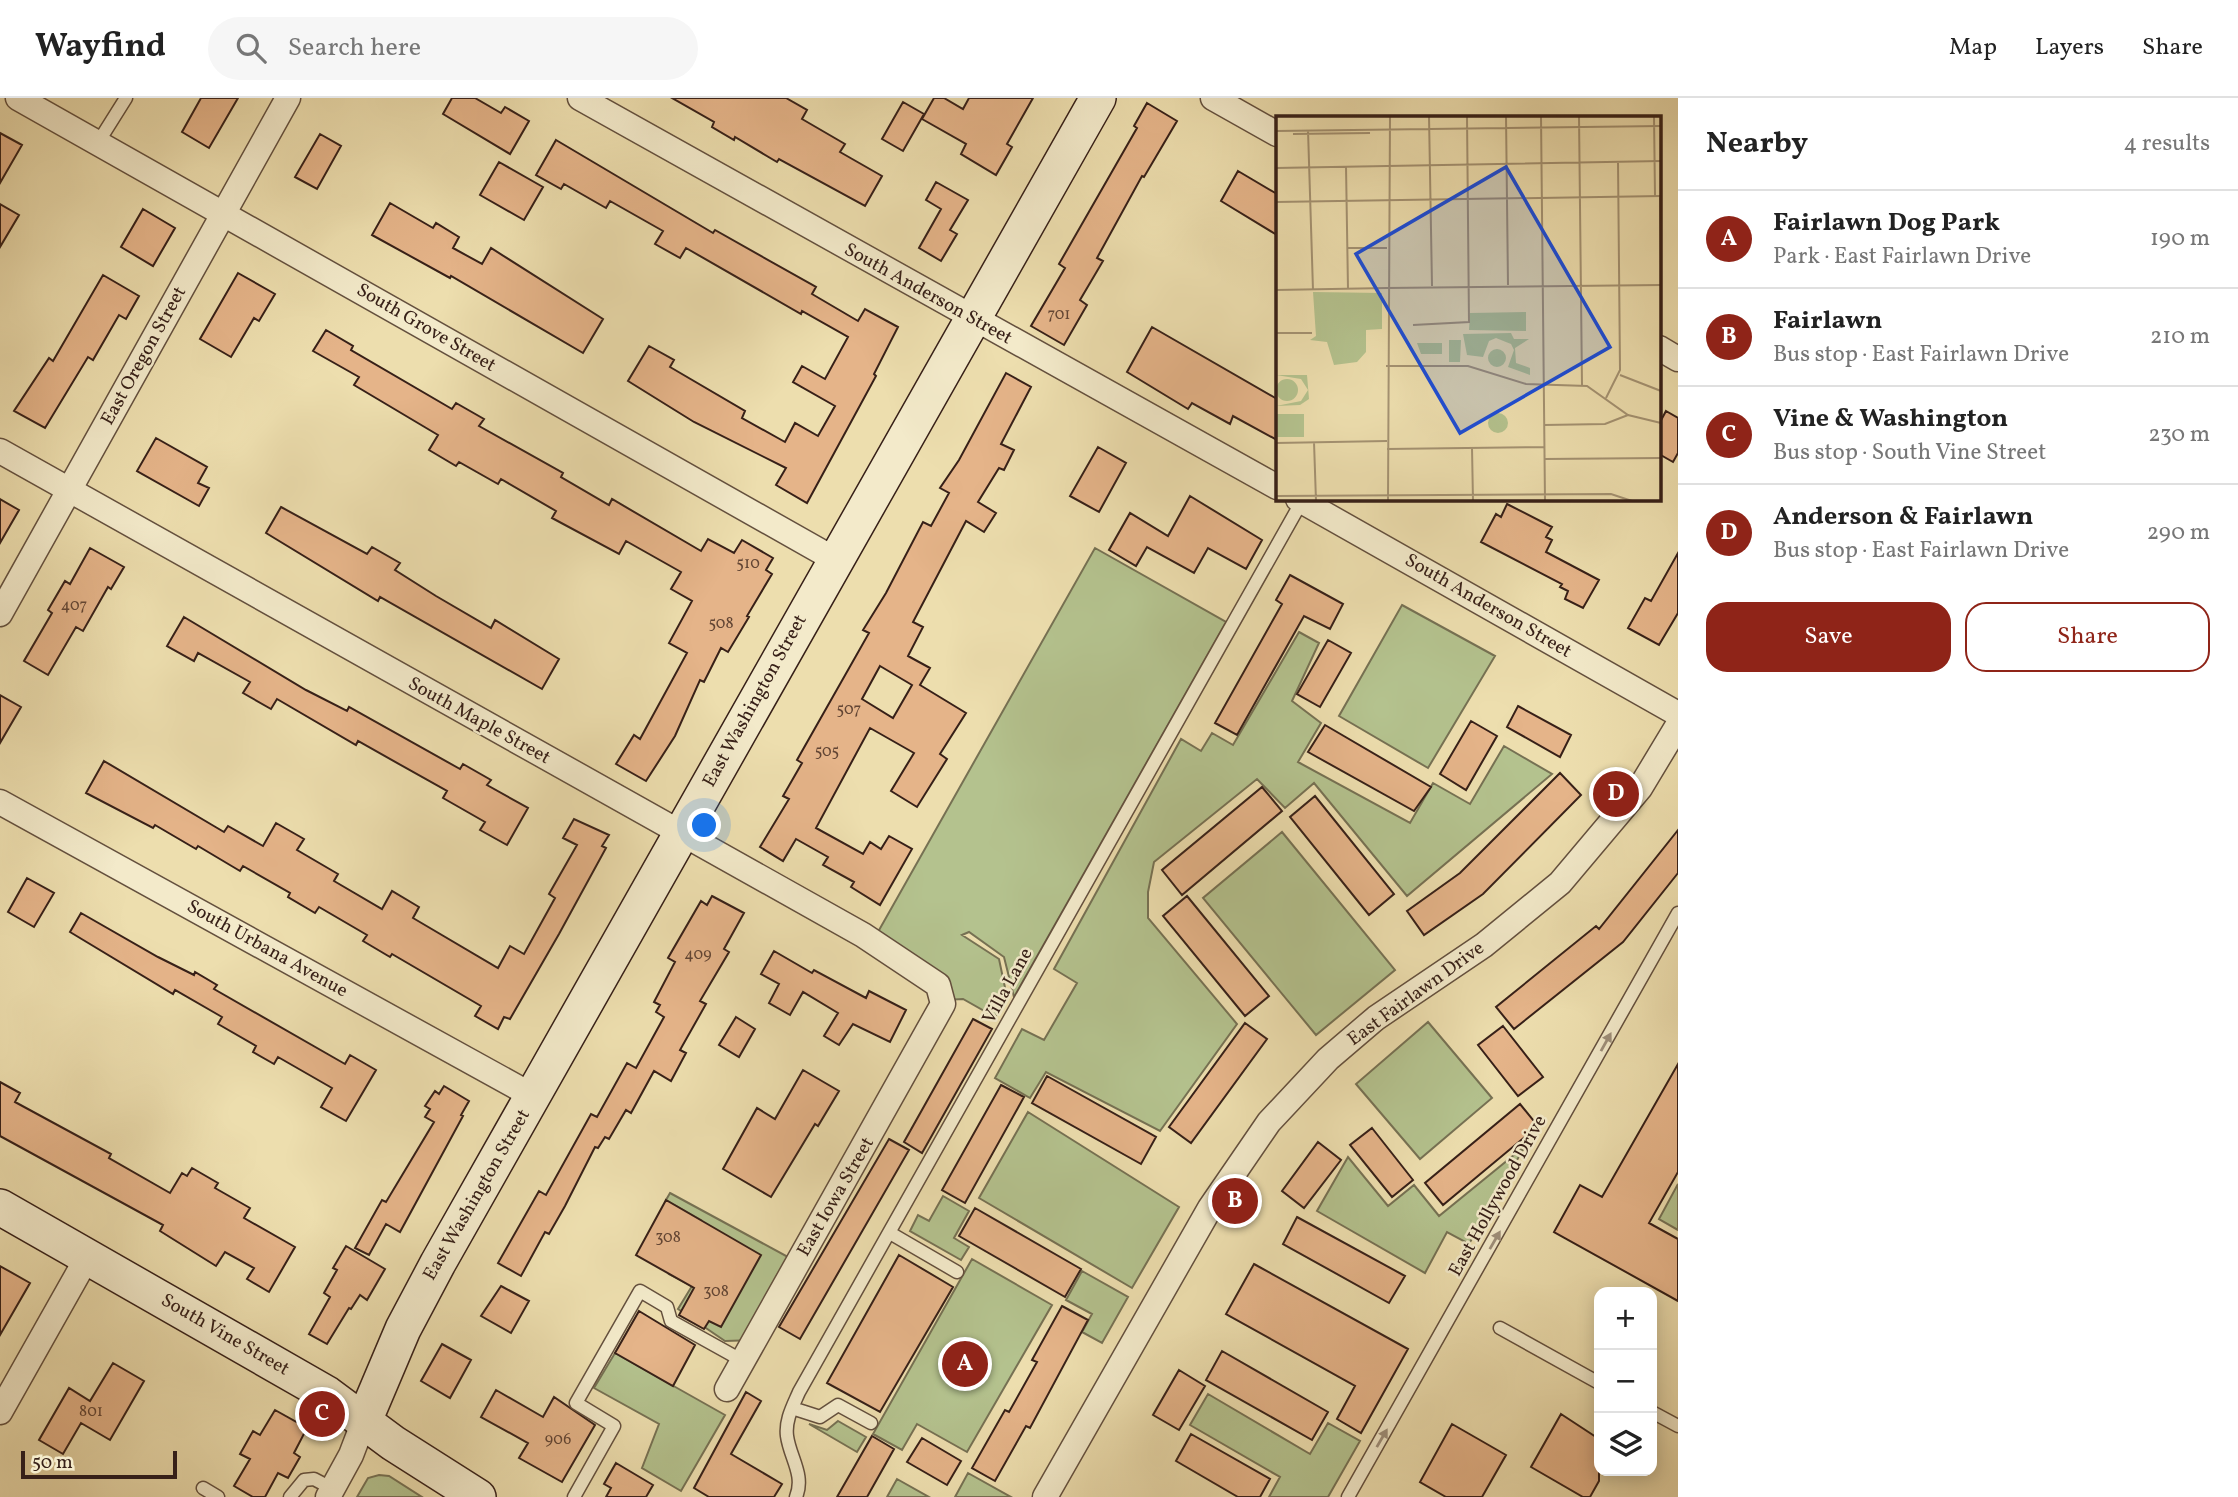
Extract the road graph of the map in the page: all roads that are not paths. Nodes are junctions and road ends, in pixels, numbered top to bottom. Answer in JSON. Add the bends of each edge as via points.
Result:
{"nodes":[{"id":1,"x":18,"y":98,"type":"edge"},
{"id":2,"x":126,"y":98,"type":"edge"},
{"id":3,"x":288,"y":98,"type":"edge"},
{"id":4,"x":580,"y":98,"type":"edge"},
{"id":5,"x":1098,"y":98,"type":"edge"},
{"id":6,"x":1213,"y":98,"type":"edge"},
{"id":7,"x":1276,"y":133,"type":"edge"},
{"id":8,"x":99,"y":141,"type":"junction"},
{"id":9,"x":223,"y":214,"type":"junction"},
{"id":10,"x":971,"y":318,"type":"junction"},
{"id":11,"x":1660,"y":349,"type":"edge"},
{"id":12,"x":1678,"y":359,"type":"edge"},
{"id":13,"x":0,"y":452,"type":"edge"},
{"id":14,"x":1276,"y":486,"type":"edge"},
{"id":15,"x":69,"y":490,"type":"junction"},
{"id":16,"x":1300,"y":500,"type":"edge"},
{"id":17,"x":834,"y":559,"type":"junction"},
{"id":18,"x":0,"y":614,"type":"edge"},
{"id":19,"x":1678,"y":714,"type":"edge"},
{"id":20,"x":1678,"y":724,"type":"edge"},
{"id":21,"x":0,"y":802,"type":"edge"},
{"id":22,"x":681,"y":834,"type":"junction"},
{"id":23,"x":1678,"y":913,"type":"edge"},
{"id":24,"x":943,"y":1004,"type":"joint"},
{"id":25,"x":533,"y":1096,"type":"junction"},
{"id":26,"x":0,"y":1207,"type":"edge"},
{"id":27,"x":890,"y":1233,"type":"junction"},
{"id":28,"x":88,"y":1256,"type":"junction"},
{"id":29,"x":957,"y":1272,"type":"dead end"},
{"id":30,"x":1500,"y":1328,"type":"dead end"},
{"id":31,"x":743,"y":1362,"type":"junction"},
{"id":32,"x":1594,"y":1380,"type":"edge"},
{"id":33,"x":727,"y":1390,"type":"dead end"},
{"id":34,"x":792,"y":1408,"type":"junction"},
{"id":35,"x":0,"y":1412,"type":"edge"},
{"id":36,"x":1654,"y":1413,"type":"edge"},
{"id":37,"x":364,"y":1421,"type":"junction"},
{"id":38,"x":871,"y":1423,"type":"dead end"},
{"id":39,"x":1678,"y":1426,"type":"edge"},
{"id":40,"x":203,"y":1488,"type":"dead end"},
{"id":41,"x":330,"y":1493,"type":"edge"},
{"id":42,"x":218,"y":1497,"type":"edge"},
{"id":43,"x":290,"y":1497,"type":"edge"},
{"id":44,"x":478,"y":1497,"type":"edge"},
{"id":45,"x":574,"y":1497,"type":"edge"},
{"id":46,"x":796,"y":1497,"type":"edge"},
{"id":47,"x":1045,"y":1497,"type":"edge"},
{"id":48,"x":1348,"y":1497,"type":"edge"}],
"edges":[{"from":1,"to":8,"type":"street","name":"South Grove Street"},
{"from":2,"to":8,"type":"lane"},
{"from":3,"to":9,"type":"street","name":"East Oregon Street"},
{"from":4,"to":10,"type":"street","name":"South Anderson Street"},
{"from":5,"to":10,"type":"main road","name":"East Washington Street"},
{"from":6,"to":7,"type":"street"},
{"from":8,"to":9,"type":"street","name":"South Grove Street"},
{"from":9,"to":15,"type":"street","name":"East Oregon Street"},
{"from":9,"to":17,"type":"street","name":"South Grove Street"},
{"from":10,"to":14,"type":"street","name":"South Anderson Street"},
{"from":10,"to":17,"type":"main road","name":"East Washington Street"},
{"from":11,"to":12,"type":"street"},
{"from":13,"to":15,"type":"street","name":"South Maple Street"},
{"from":15,"to":18,"type":"street","name":"East Oregon Street"},
{"from":15,"to":22,"type":"street","name":"South Maple Street"},
{"from":16,"to":19,"type":"street","name":"South Anderson Street"},
{"from":16,"to":27,"type":"lane","name":"Villa Lane"},
{"from":17,"to":22,"type":"main road","name":"East Washington Street"},
{"from":20,"to":47,"type":"street","name":"East Fairlawn Drive","via":[[1640,788],[1560,883],[1484,945],[1376,1018],[1328,1059],[1269,1122],[1210,1208]]},
{"from":21,"to":25,"type":"street","name":"South Urbana Avenue"},
{"from":22,"to":24,"type":"street","name":"South Maple Street","via":[[900,957],[938,985]]},
{"from":22,"to":25,"type":"main road","name":"East Washington Street"},
{"from":48,"to":23,"type":"lane","name":"East Hollywood Drive","one_way":true},
{"from":24,"to":31,"type":"street","name":"East Iowa Street"},
{"from":25,"to":37,"type":"main road","name":"East Washington Street","via":[[403,1329]]},
{"from":26,"to":28,"type":"main road","name":"South Vine Street"},
{"from":27,"to":29,"type":"lane"},
{"from":27,"to":34,"type":"lane","name":"Villa Lane"},
{"from":28,"to":35,"type":"street"},
{"from":28,"to":37,"type":"main road","name":"South Vine Street","via":[[327,1394]]},
{"from":30,"to":32,"type":"lane"},
{"from":31,"to":33,"type":"street","name":"East Iowa Street"},
{"from":31,"to":45,"type":"lane","via":[[671,1321],[667,1307],[640,1291],[576,1403],[614,1426]]},
{"from":34,"to":38,"type":"lane","via":[[820,1417],[838,1405]]},
{"from":34,"to":46,"type":"lane","name":"Villa Lane","via":[[787,1436],[799,1474]]},
{"from":36,"to":39,"type":"lane"},
{"from":37,"to":41,"type":"street","name":"East Washington Street"},
{"from":37,"to":44,"type":"main road","name":"South Vine Street"},
{"from":40,"to":42,"type":"lane"},
{"from":41,"to":43,"type":"lane","via":[[314,1479],[304,1480]]}]}
